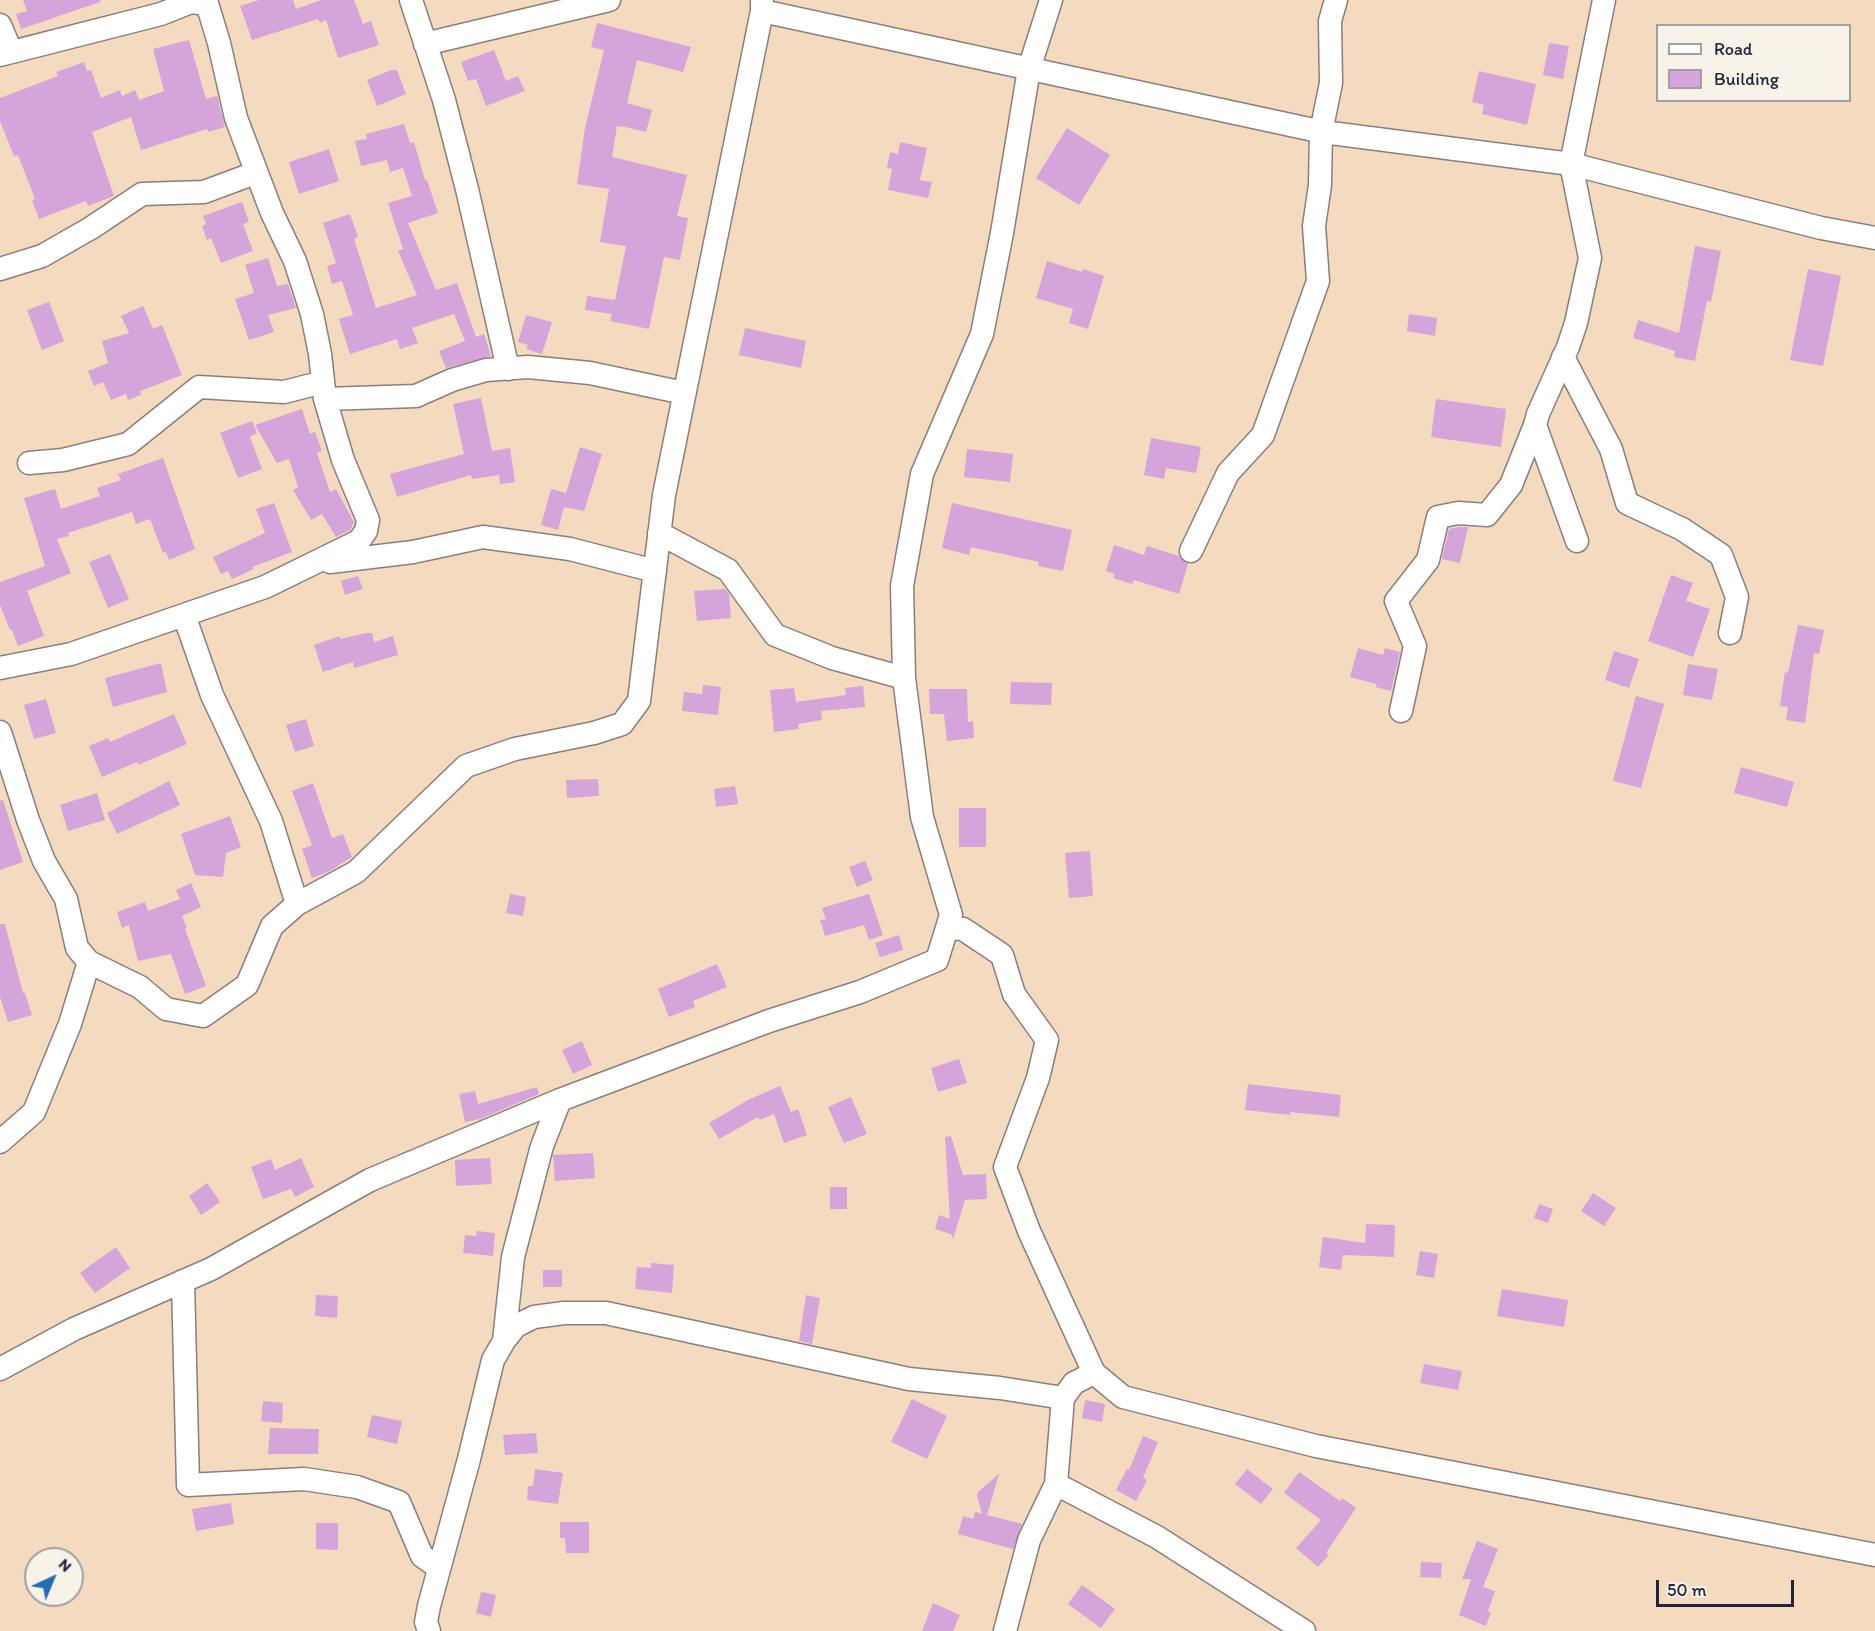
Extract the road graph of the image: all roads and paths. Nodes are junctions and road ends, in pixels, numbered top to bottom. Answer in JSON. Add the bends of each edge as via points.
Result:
{"nodes":[{"id":1,"x":411,"y":0,"type":"edge"},
{"id":2,"x":609,"y":0,"type":"edge"},
{"id":3,"x":1051,"y":0,"type":"edge"},
{"id":4,"x":1336,"y":0,"type":"edge"},
{"id":5,"x":1604,"y":0,"type":"edge"},
{"id":6,"x":206,"y":2,"type":"edge"},
{"id":7,"x":762,"y":6,"type":"edge"},
{"id":8,"x":0,"y":25,"type":"edge"},
{"id":9,"x":425,"y":44,"type":"junction"},
{"id":10,"x":5,"y":53,"type":"edge"},
{"id":11,"x":1029,"y":69,"type":"junction"},
{"id":12,"x":1321,"y":132,"type":"junction"},
{"id":13,"x":1571,"y":164,"type":"junction"},
{"id":14,"x":255,"y":173,"type":"junction"},
{"id":15,"x":1875,"y":238,"type":"edge"},
{"id":16,"x":0,"y":269,"type":"edge"},
{"id":17,"x":1563,"y":357,"type":"junction"},
{"id":18,"x":508,"y":369,"type":"junction"},
{"id":19,"x":324,"y":391,"type":"junction"},
{"id":20,"x":684,"y":393,"type":"junction"},
{"id":21,"x":1535,"y":425,"type":"junction"},
{"id":22,"x":29,"y":463,"type":"dead end"},
{"id":23,"x":659,"y":533,"type":"junction"},
{"id":24,"x":1577,"y":541,"type":"dead end"},
{"id":25,"x":1191,"y":550,"type":"dead end"},
{"id":26,"x":311,"y":565,"type":"junction"},
{"id":27,"x":655,"y":571,"type":"junction"},
{"id":28,"x":184,"y":615,"type":"junction"},
{"id":29,"x":1730,"y":633,"type":"dead end"},
{"id":30,"x":0,"y":668,"type":"edge"},
{"id":31,"x":904,"y":678,"type":"junction"},
{"id":32,"x":1401,"y":711,"type":"dead end"},
{"id":33,"x":0,"y":732,"type":"edge"},
{"id":34,"x":297,"y":904,"type":"junction"},
{"id":35,"x":947,"y":928,"type":"junction"},
{"id":36,"x":89,"y":962,"type":"junction"},
{"id":37,"x":560,"y":1100,"type":"junction"},
{"id":38,"x":0,"y":1142,"type":"edge"},
{"id":39,"x":183,"y":1281,"type":"junction"},
{"id":40,"x":504,"y":1341,"type":"junction"},
{"id":41,"x":0,"y":1370,"type":"edge"},
{"id":42,"x":1094,"y":1372,"type":"junction"},
{"id":43,"x":1063,"y":1398,"type":"junction"},
{"id":44,"x":1056,"y":1484,"type":"junction"},
{"id":45,"x":1875,"y":1555,"type":"edge"},
{"id":46,"x":440,"y":1568,"type":"junction"},
{"id":47,"x":428,"y":1630,"type":"edge"},
{"id":48,"x":1005,"y":1631,"type":"edge"},
{"id":49,"x":1304,"y":1631,"type":"edge"}],
"edges":[{"from":1,"to":9,"type":"street"},
{"from":2,"to":9,"type":"street"},
{"from":3,"to":11,"type":"street"},
{"from":4,"to":12,"type":"street","via":[[1330,21],[1331,83]]},
{"from":5,"to":13,"type":"street"},
{"from":6,"to":10,"type":"street","via":[[191,2],[161,14]]},
{"from":6,"to":14,"type":"street","via":[[236,118]]},
{"from":7,"to":11,"type":"street"},
{"from":7,"to":20,"type":"street"},
{"from":8,"to":10,"type":"street"},
{"from":9,"to":18,"type":"street","via":[[467,189]]},
{"from":11,"to":12,"type":"street"},
{"from":11,"to":31,"type":"street","via":[[982,334],[922,474],[902,586]]},
{"from":12,"to":13,"type":"street"},
{"from":12,"to":25,"type":"street","via":[[1314,226],[1318,281],[1263,435],[1228,474]]},
{"from":13,"to":15,"type":"street","via":[[1821,228]]},
{"from":13,"to":17,"type":"street","via":[[1590,258],[1576,323]]},
{"from":14,"to":16,"type":"street","via":[[204,192],[142,194],[42,255]]},
{"from":14,"to":19,"type":"street","via":[[302,282],[312,314]]},
{"from":17,"to":21,"type":"street"},
{"from":17,"to":29,"type":"street","via":[[1611,449],[1627,503],[1682,529],[1721,555],[1737,597]]},
{"from":18,"to":19,"type":"street","via":[[486,370],[416,396]]},
{"from":18,"to":20,"type":"street","via":[[590,373]]},
{"from":19,"to":22,"type":"street","via":[[200,387],[128,444],[63,460]]},
{"from":19,"to":26,"type":"street","via":[[343,460],[368,519],[359,541]]},
{"from":20,"to":23,"type":"street"},
{"from":21,"to":24,"type":"street"},
{"from":21,"to":32,"type":"street","via":[[1511,485],[1487,515],[1458,513],[1438,517],[1428,560],[1396,601],[1415,646]]},
{"from":23,"to":27,"type":"street"},
{"from":23,"to":31,"type":"street","via":[[728,570],[775,635],[832,658]]},
{"from":26,"to":27,"type":"street","via":[[413,552],[483,537],[570,549]]},
{"from":26,"to":28,"type":"street","via":[[265,587]]},
{"from":27,"to":34,"type":"street","via":[[639,700],[622,724],[515,749],[466,766],[356,872]]},
{"from":28,"to":30,"type":"street","via":[[71,654]]},
{"from":28,"to":34,"type":"street","via":[[212,694],[271,821]]},
{"from":31,"to":35,"type":"street","via":[[922,817],[951,915]]},
{"from":33,"to":36,"type":"street","via":[[44,861],[66,899],[77,948]]},
{"from":34,"to":36,"type":"street","via":[[272,926],[248,985],[203,1016],[166,1009],[140,987]]},
{"from":35,"to":37,"type":"street","via":[[938,960]]},
{"from":35,"to":42,"type":"street","via":[[963,929],[1002,955],[1014,994],[1047,1040],[1038,1078],[1005,1167],[1029,1230]]},
{"from":36,"to":38,"type":"street","via":[[70,1024],[34,1112]]},
{"from":37,"to":39,"type":"street","via":[[370,1180],[212,1269]]},
{"from":37,"to":40,"type":"street","via":[[542,1146],[513,1257]]},
{"from":39,"to":41,"type":"street","via":[[74,1329]]},
{"from":39,"to":46,"type":"street","via":[[188,1485],[304,1479],[357,1487],[399,1502],[422,1556]]},
{"from":40,"to":43,"type":"street","via":[[516,1326],[534,1317],[606,1313],[909,1379]]},
{"from":40,"to":46,"type":"street","via":[[493,1360]]},
{"from":42,"to":43,"type":"street","via":[[1074,1383]]},
{"from":42,"to":45,"type":"street","via":[[1123,1397],[1316,1446]]},
{"from":43,"to":44,"type":"street"},
{"from":44,"to":48,"type":"street","via":[[1029,1540]]},
{"from":44,"to":49,"type":"street","via":[[1157,1537]]},
{"from":46,"to":47,"type":"street","via":[[429,1606]]}]}
